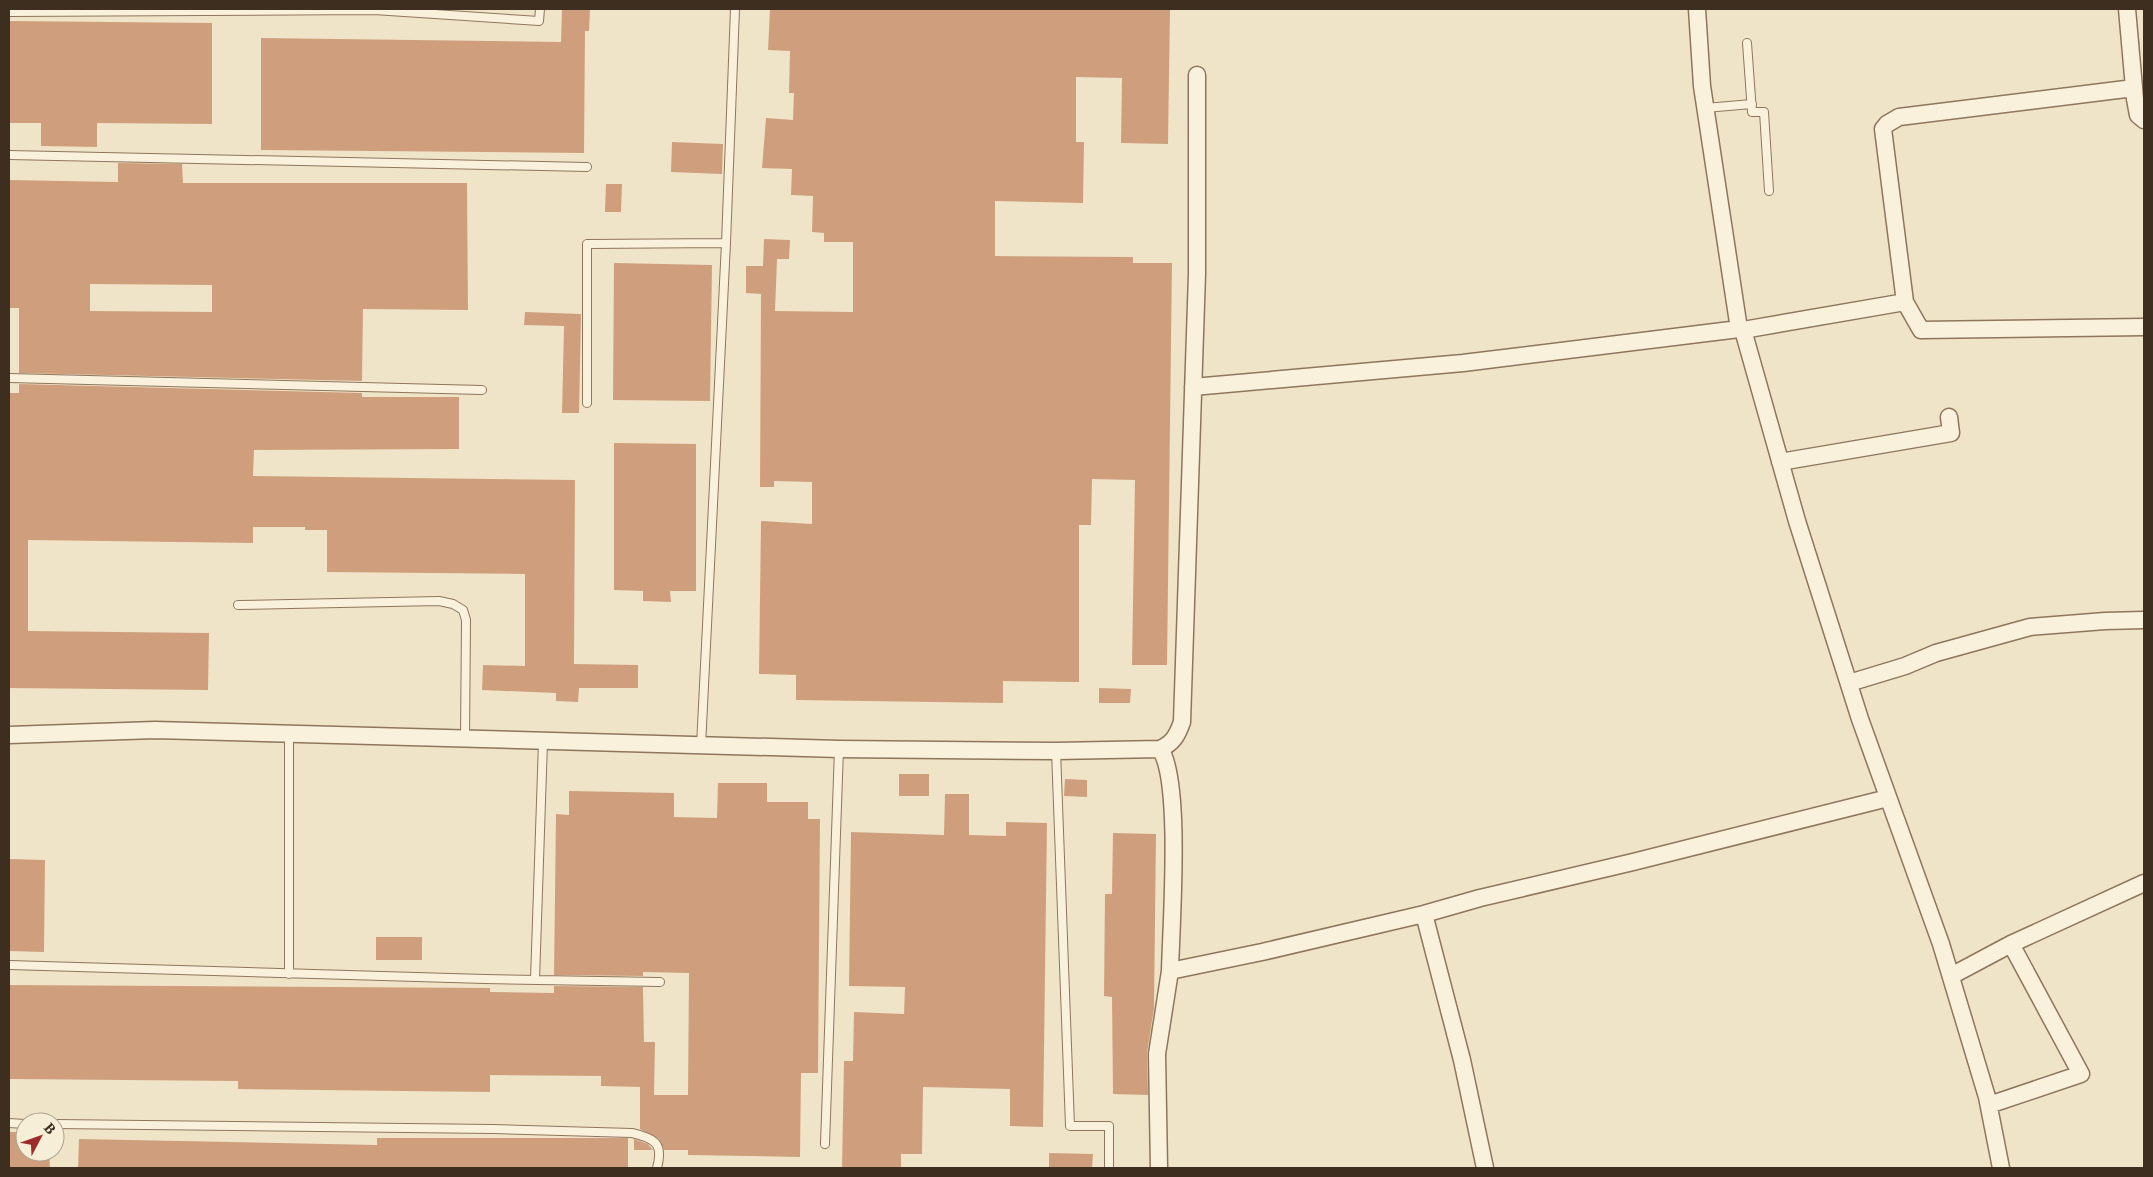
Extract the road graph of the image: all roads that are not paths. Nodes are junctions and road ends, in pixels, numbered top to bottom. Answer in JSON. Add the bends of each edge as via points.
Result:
{"nodes":[{"id":1,"x":374,"y":9,"type":"edge"},
{"id":2,"x":540,"y":9,"type":"edge"},
{"id":3,"x":735,"y":9,"type":"edge"},
{"id":4,"x":1697,"y":9,"type":"edge"},
{"id":5,"x":2128,"y":9,"type":"edge"},
{"id":6,"x":9,"y":12,"type":"edge"},
{"id":7,"x":1747,"y":43,"type":"dead end"},
{"id":8,"x":1197,"y":74,"type":"dead end"},
{"id":9,"x":2134,"y":88,"type":"junction"},
{"id":10,"x":1752,"y":104,"type":"junction"},
{"id":11,"x":1705,"y":108,"type":"junction"},
{"id":12,"x":2144,"y":120,"type":"edge"},
{"id":13,"x":9,"y":155,"type":"edge"},
{"id":14,"x":587,"y":167,"type":"dead end"},
{"id":15,"x":1769,"y":191,"type":"dead end"},
{"id":16,"x":726,"y":243,"type":"junction"},
{"id":17,"x":1905,"y":302,"type":"junction"},
{"id":18,"x":2144,"y":327,"type":"edge"},
{"id":19,"x":1741,"y":329,"type":"junction"},
{"id":20,"x":9,"y":378,"type":"edge"},
{"id":21,"x":1193,"y":387,"type":"junction"},
{"id":22,"x":482,"y":390,"type":"dead end"},
{"id":23,"x":587,"y":403,"type":"dead end"},
{"id":24,"x":1949,"y":417,"type":"dead end"},
{"id":25,"x":1780,"y":462,"type":"junction"},
{"id":26,"x":238,"y":605,"type":"dead end"},
{"id":27,"x":2144,"y":620,"type":"edge"},
{"id":28,"x":1849,"y":684,"type":"junction"},
{"id":29,"x":289,"y":732,"type":"junction"},
{"id":30,"x":9,"y":735,"type":"edge"},
{"id":31,"x":465,"y":739,"type":"junction"},
{"id":32,"x":543,"y":742,"type":"junction"},
{"id":33,"x":701,"y":746,"type":"junction"},
{"id":34,"x":839,"y":749,"type":"junction"},
{"id":35,"x":1160,"y":749,"type":"junction"},
{"id":36,"x":1056,"y":751,"type":"junction"},
{"id":37,"x":1888,"y":798,"type":"junction"},
{"id":38,"x":2144,"y":884,"type":"edge"},
{"id":39,"x":1424,"y":914,"type":"junction"},
{"id":40,"x":2011,"y":944,"type":"junction"},
{"id":41,"x":9,"y":965,"type":"edge"},
{"id":42,"x":1170,"y":971,"type":"junction"},
{"id":43,"x":289,"y":974,"type":"junction"},
{"id":44,"x":1951,"y":976,"type":"junction"},
{"id":45,"x":535,"y":980,"type":"junction"},
{"id":46,"x":660,"y":982,"type":"dead end"},
{"id":47,"x":1989,"y":1105,"type":"junction"},
{"id":48,"x":65,"y":1124,"type":"edge"},
{"id":49,"x":825,"y":1144,"type":"dead end"},
{"id":50,"x":657,"y":1168,"type":"edge"},
{"id":51,"x":1109,"y":1168,"type":"edge"},
{"id":52,"x":1159,"y":1168,"type":"edge"},
{"id":53,"x":1485,"y":1168,"type":"edge"},
{"id":54,"x":2001,"y":1168,"type":"edge"}],
"edges":[{"from":1,"to":2,"type":"lane","via":[[539,21]]},
{"from":1,"to":6,"type":"lane"},
{"from":3,"to":16,"type":"lane"},
{"from":4,"to":11,"type":"street"},
{"from":5,"to":9,"type":"street"},
{"from":7,"to":10,"type":"lane"},
{"from":8,"to":21,"type":"street","via":[[1197,274]]},
{"from":9,"to":12,"type":"street","via":[[2138,115]]},
{"from":9,"to":17,"type":"street","via":[[1899,117],[1887,124],[1883,129]]},
{"from":10,"to":11,"type":"lane"},
{"from":10,"to":15,"type":"lane","via":[[1752,112],[1764,112]]},
{"from":11,"to":19,"type":"street"},
{"from":13,"to":14,"type":"lane"},
{"from":16,"to":23,"type":"lane","via":[[587,244]]},
{"from":16,"to":33,"type":"lane"},
{"from":17,"to":18,"type":"street","via":[[1921,330]]},
{"from":17,"to":19,"type":"street"},
{"from":19,"to":21,"type":"street","via":[[1463,363]]},
{"from":19,"to":25,"type":"street"},
{"from":20,"to":22,"type":"lane"},
{"from":21,"to":35,"type":"street","via":[[1182,722],[1175,739]]},
{"from":24,"to":25,"type":"street","via":[[1951,433]]},
{"from":25,"to":28,"type":"street"},
{"from":26,"to":31,"type":"lane","via":[[453,604],[463,610],[466,620]]},
{"from":27,"to":28,"type":"street","via":[[2030,627],[1936,653]]},
{"from":28,"to":37,"type":"street"},
{"from":29,"to":30,"type":"street","via":[[155,730]]},
{"from":29,"to":31,"type":"street"},
{"from":29,"to":43,"type":"lane"},
{"from":31,"to":32,"type":"street"},
{"from":32,"to":33,"type":"street"},
{"from":32,"to":45,"type":"lane"},
{"from":33,"to":34,"type":"street"},
{"from":34,"to":36,"type":"street"},
{"from":34,"to":49,"type":"lane"},
{"from":35,"to":36,"type":"street"},
{"from":35,"to":42,"type":"street","via":[[1166,761],[1172,794]]},
{"from":36,"to":51,"type":"lane","via":[[1070,1126],[1109,1126]]},
{"from":37,"to":39,"type":"street"},
{"from":37,"to":44,"type":"street"},
{"from":38,"to":40,"type":"street"},
{"from":39,"to":42,"type":"street"},
{"from":39,"to":53,"type":"street","via":[[1462,1060]]},
{"from":40,"to":44,"type":"street"},
{"from":40,"to":47,"type":"street","via":[[2081,1074]]},
{"from":41,"to":43,"type":"lane"},
{"from":42,"to":52,"type":"street","via":[[1156,1054]]},
{"from":43,"to":45,"type":"lane"},
{"from":44,"to":47,"type":"street"},
{"from":45,"to":46,"type":"lane"},
{"from":47,"to":54,"type":"street"},
{"from":48,"to":50,"type":"lane","via":[[632,1133],[650,1137],[658,1147]]}]}
